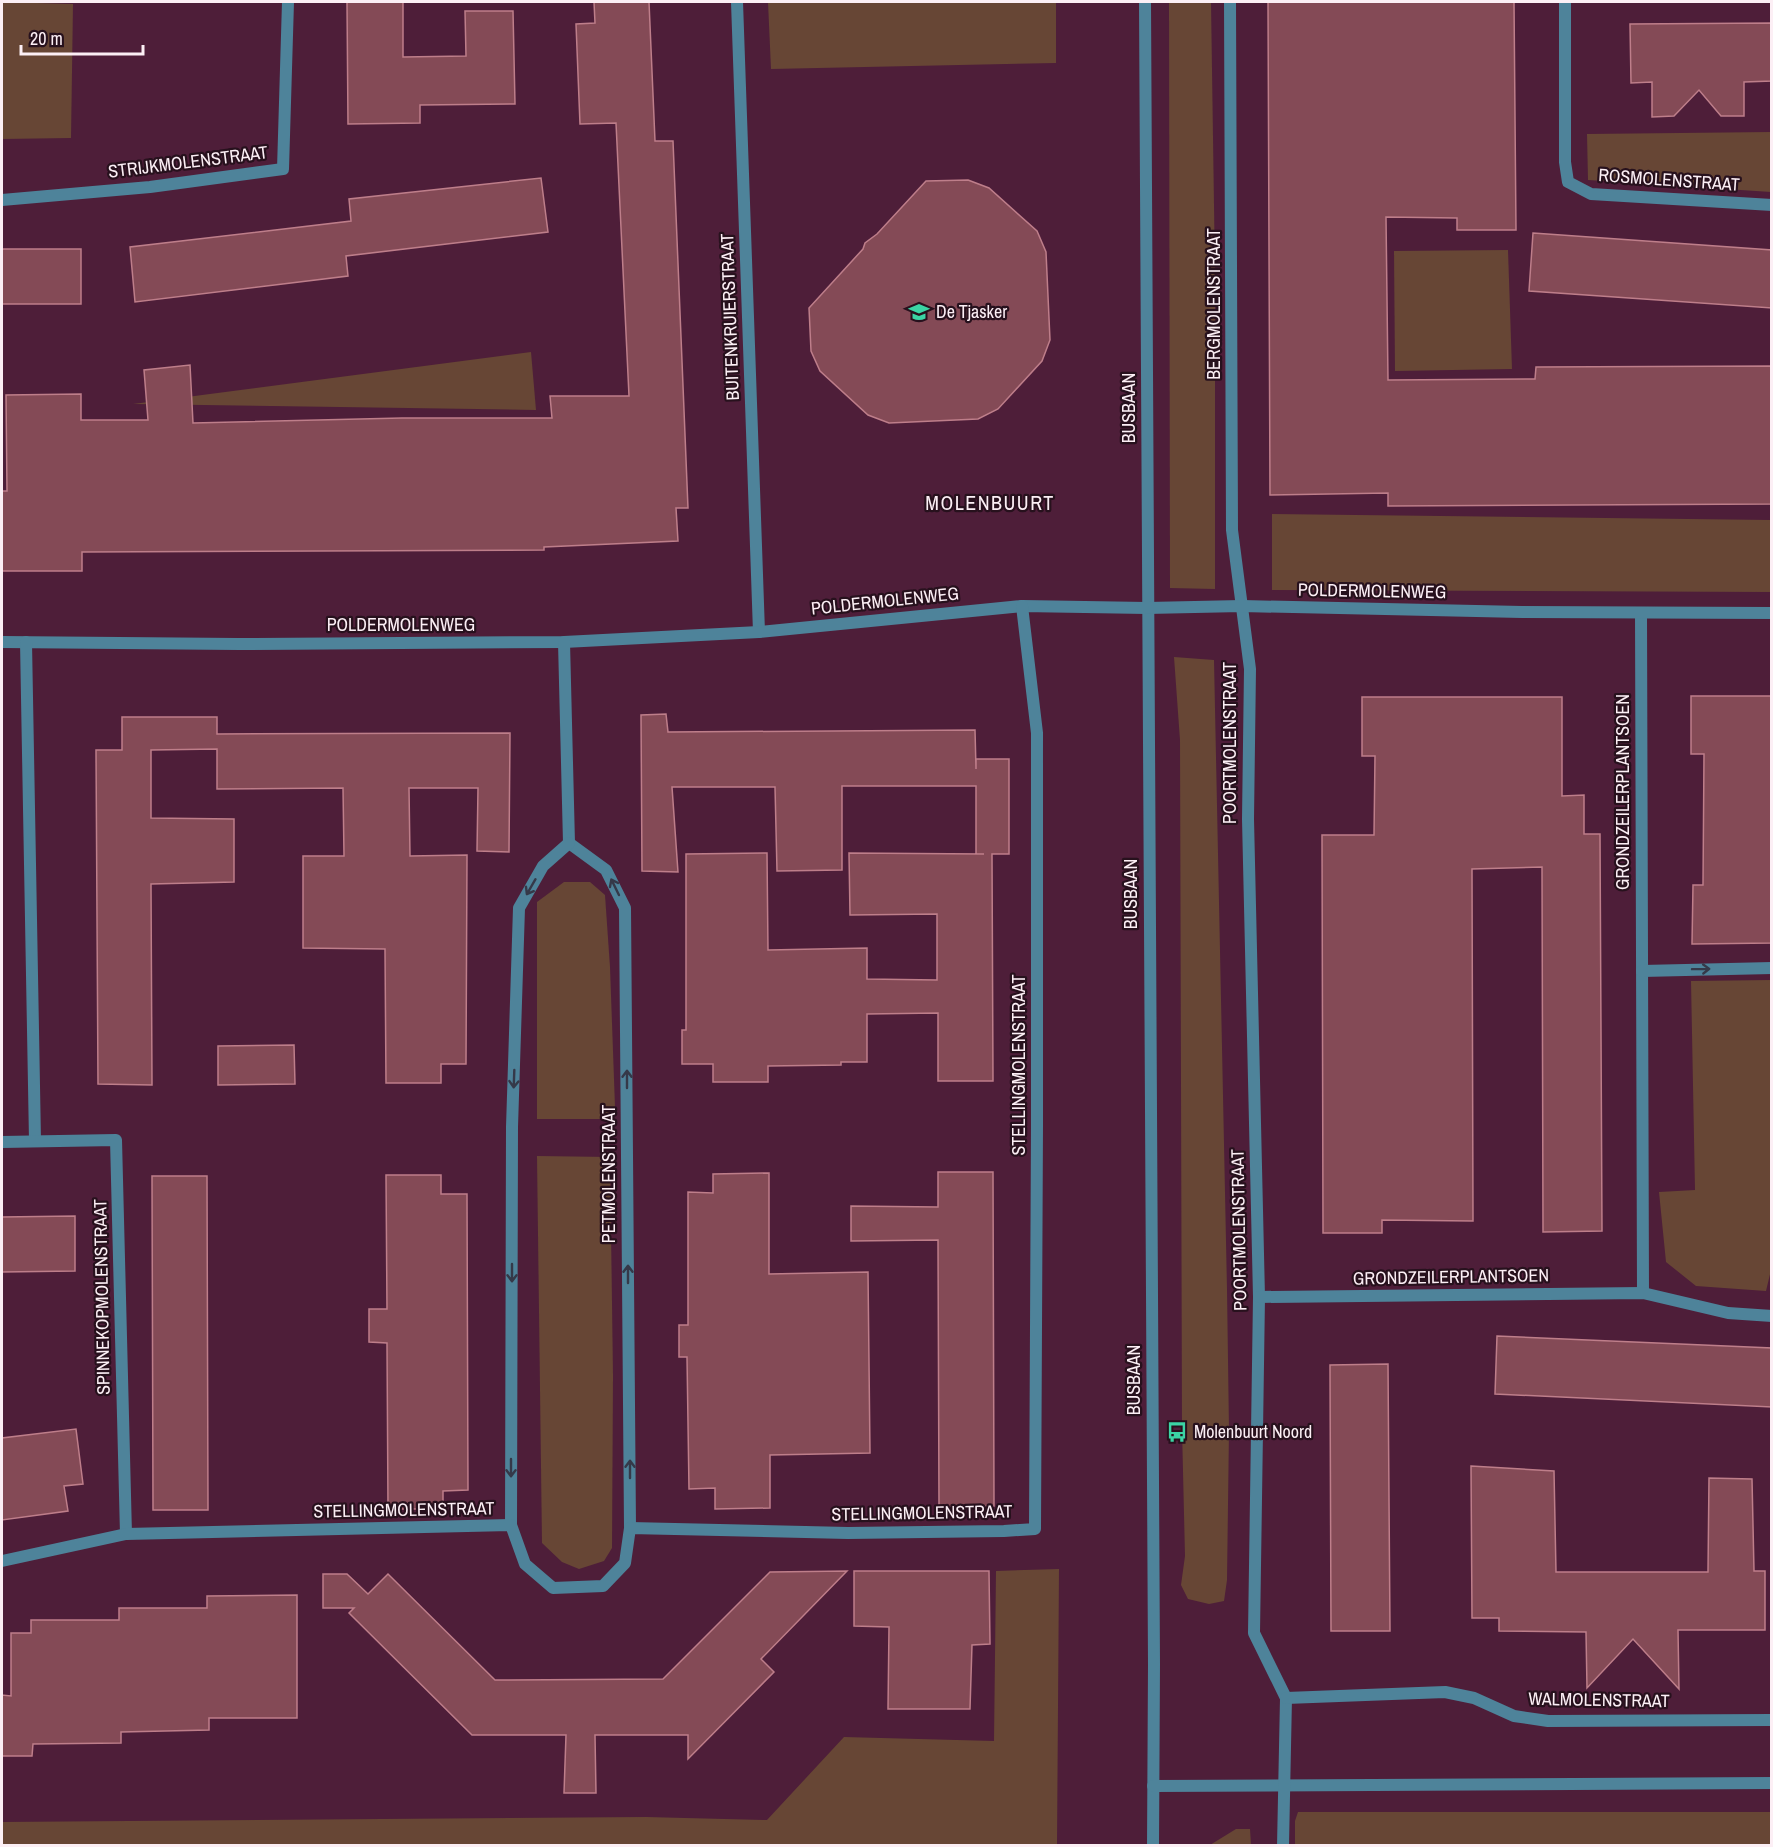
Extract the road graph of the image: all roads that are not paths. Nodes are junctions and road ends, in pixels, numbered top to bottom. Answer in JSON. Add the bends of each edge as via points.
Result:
{"nodes":[{"id":1,"x":288,"y":2,"type":"edge"},
{"id":2,"x":736,"y":2,"type":"edge"},
{"id":3,"x":1145,"y":2,"type":"edge"},
{"id":4,"x":1230,"y":2,"type":"edge"},
{"id":5,"x":1565,"y":2,"type":"edge"},
{"id":6,"x":2,"y":200,"type":"edge"},
{"id":7,"x":1772,"y":205,"type":"edge"},
{"id":8,"x":1022,"y":606,"type":"junction"},
{"id":9,"x":1242,"y":606,"type":"junction"},
{"id":10,"x":1147,"y":608,"type":"junction"},
{"id":11,"x":1772,"y":613,"type":"edge"},
{"id":12,"x":1641,"y":614,"type":"junction"},
{"id":13,"x":759,"y":632,"type":"junction"},
{"id":14,"x":2,"y":642,"type":"edge"},
{"id":15,"x":26,"y":642,"type":"junction"},
{"id":16,"x":564,"y":642,"type":"junction"},
{"id":17,"x":569,"y":843,"type":"junction"},
{"id":18,"x":1772,"y":968,"type":"edge"},
{"id":19,"x":1642,"y":971,"type":"junction"},
{"id":20,"x":35,"y":1141,"type":"junction"},
{"id":21,"x":2,"y":1142,"type":"edge"},
{"id":22,"x":1643,"y":1293,"type":"junction"},
{"id":23,"x":1259,"y":1298,"type":"junction"},
{"id":24,"x":1772,"y":1316,"type":"edge"},
{"id":25,"x":511,"y":1525,"type":"junction"},
{"id":26,"x":630,"y":1528,"type":"junction"},
{"id":27,"x":126,"y":1534,"type":"junction"},
{"id":28,"x":2,"y":1561,"type":"edge"},
{"id":29,"x":1286,"y":1698,"type":"junction"},
{"id":30,"x":1772,"y":1720,"type":"edge"},
{"id":31,"x":1772,"y":1783,"type":"edge"},
{"id":32,"x":1153,"y":1786,"type":"junction"},
{"id":33,"x":1284,"y":1786,"type":"junction"},
{"id":34,"x":1153,"y":1845,"type":"edge"},
{"id":35,"x":1283,"y":1845,"type":"edge"}],
"edges":[{"from":1,"to":6,"type":"street","name":"STRIJKMOLENSTRAAT","via":[[283,169]]},
{"from":2,"to":13,"type":"street","name":"BUITENKRUIERSTRAAT"},
{"from":3,"to":10,"type":"street","name":"BUSBAAN"},
{"from":4,"to":9,"type":"street","name":"BERGMOLENSTRAAT","via":[[1233,530]]},
{"from":5,"to":7,"type":"street","name":"ROSMOLENSTRAAT","via":[[1564,152],[1568,182],[1591,194]]},
{"from":8,"to":10,"type":"street","name":"POLDERMOLENWEG"},
{"from":8,"to":13,"type":"street","name":"POLDERMOLENWEG"},
{"from":8,"to":26,"type":"street","name":"STELLINGMOLENSTRAAT","via":[[1037,733],[1035,1529],[848,1533]]},
{"from":9,"to":10,"type":"street","name":"POLDERMOLENWEG"},
{"from":9,"to":12,"type":"street","name":"POLDERMOLENWEG"},
{"from":9,"to":23,"type":"street","name":"POORTMOLENSTRAAT","via":[[1250,669],[1248,831]]},
{"from":10,"to":32,"type":"street","name":"BUSBAAN"},
{"from":11,"to":12,"type":"street","name":"POLDERMOLENWEG"},
{"from":12,"to":19,"type":"street","name":"GRONDZEILERPLANTSOEN"},
{"from":13,"to":16,"type":"street","name":"POLDERMOLENWEG"},
{"from":14,"to":15,"type":"street","name":"POLDERMOLENWEG"},
{"from":15,"to":16,"type":"street","name":"POLDERMOLENWEG"},
{"from":15,"to":20,"type":"street"},
{"from":16,"to":17,"type":"street"},
{"from":17,"to":25,"type":"street","one_way":true,"via":[[543,867],[519,908],[512,1127]]},
{"from":26,"to":17,"type":"street","name":"PETMOLENSTRAAT","one_way":true,"via":[[625,908],[606,870]]},
{"from":19,"to":18,"type":"street","one_way":true},
{"from":19,"to":22,"type":"street","name":"GRONDZEILERPLANTSOEN"},
{"from":20,"to":21,"type":"street","name":"SPINNEKOPMOLENSTRAAT"},
{"from":20,"to":27,"type":"street","name":"SPINNEKOPMOLENSTRAAT","via":[[116,1140]]},
{"from":22,"to":23,"type":"street","name":"GRONDZEILERPLANTSOEN"},
{"from":22,"to":24,"type":"street","name":"GRONDZEILERPLANTSOEN","via":[[1728,1313]]},
{"from":23,"to":29,"type":"street","name":"POORTMOLENSTRAAT","via":[[1254,1633]]},
{"from":25,"to":26,"type":"street","name":"STELLINGMOLENSTRAAT","via":[[525,1564],[553,1588],[603,1586],[625,1563]]},
{"from":25,"to":27,"type":"street","name":"STELLINGMOLENSTRAAT"},
{"from":27,"to":28,"type":"street","name":"STELLINGMOLENSTRAAT"},
{"from":29,"to":30,"type":"street","name":"WALMOLENSTRAAT","via":[[1445,1692],[1474,1698],[1514,1716],[1548,1721]]},
{"from":29,"to":33,"type":"street","name":"POORTMOLENSTRAAT"},
{"from":31,"to":33,"type":"street"},
{"from":32,"to":33,"type":"street"},
{"from":32,"to":34,"type":"street","name":"BUSBAAN"},
{"from":33,"to":35,"type":"street","name":"POORTMOLENSTRAAT"}]}
